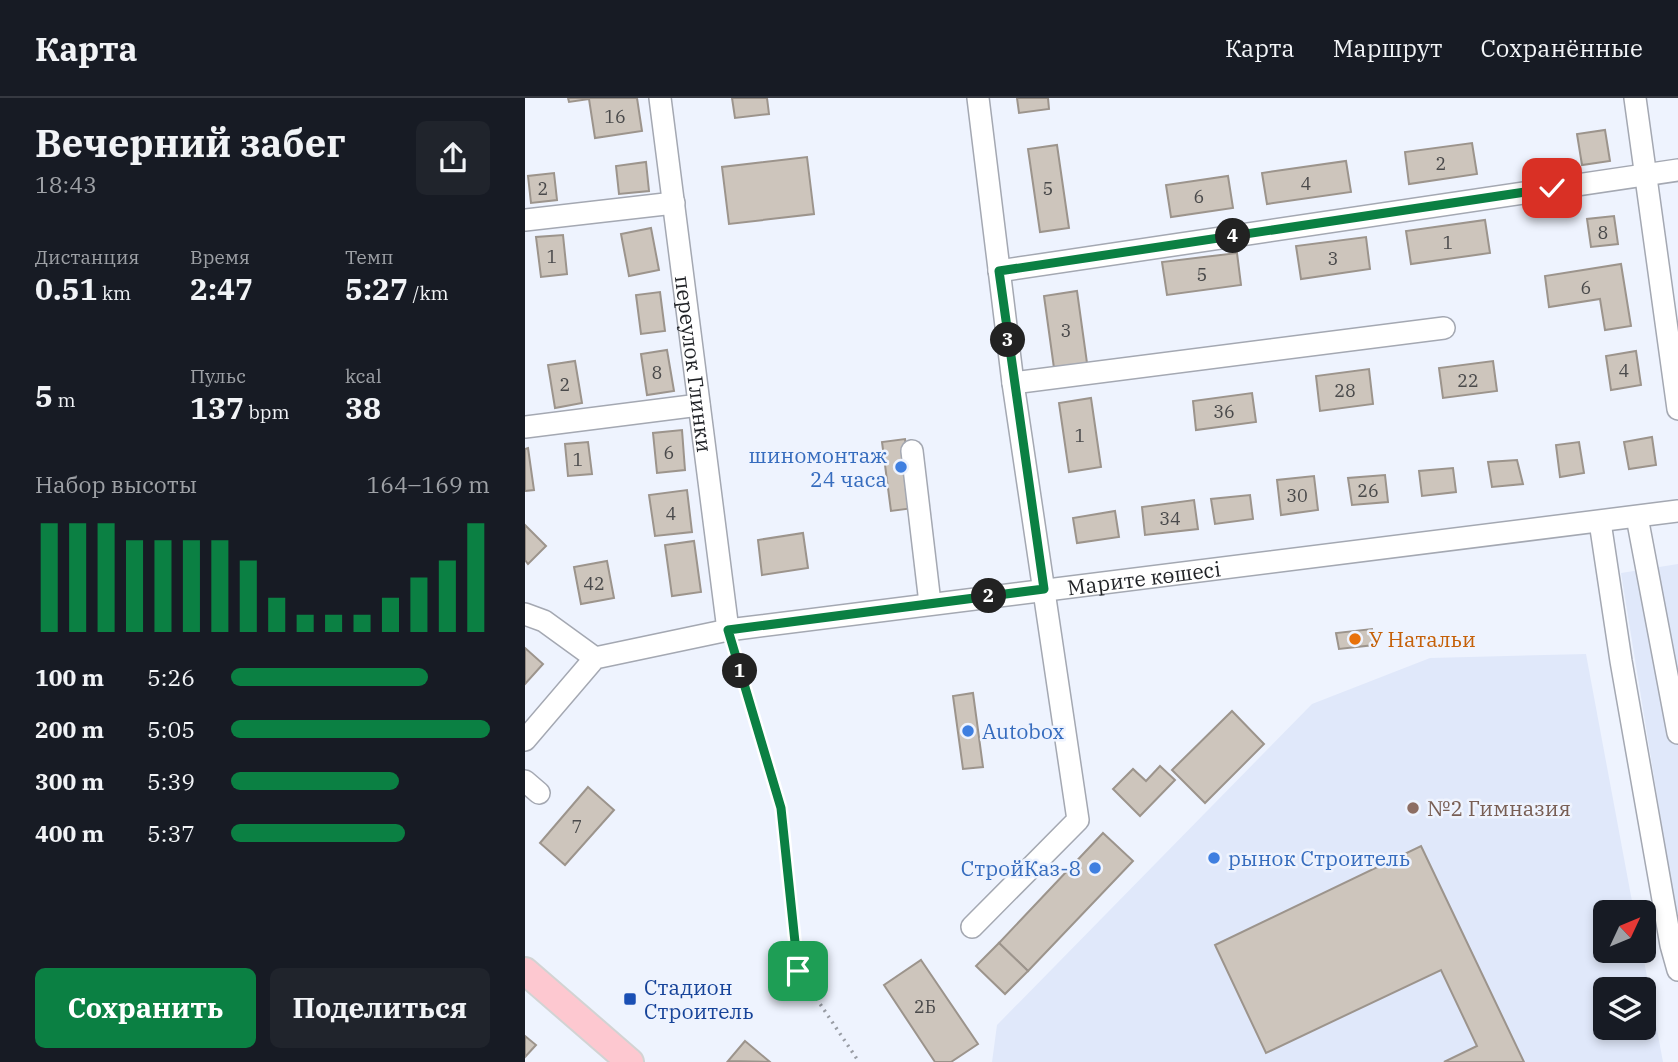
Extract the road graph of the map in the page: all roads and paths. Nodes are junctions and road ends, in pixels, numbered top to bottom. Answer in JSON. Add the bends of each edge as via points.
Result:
{"nodes":[{"id":1,"x":660,"y":98,"type":"edge"},
{"id":2,"x":978,"y":98,"type":"edge"},
{"id":3,"x":1635,"y":98,"type":"edge"},
{"id":4,"x":1678,"y":170,"type":"edge"},
{"id":5,"x":1644,"y":174,"type":"junction"},
{"id":6,"x":674,"y":203,"type":"junction"},
{"id":7,"x":525,"y":220,"type":"edge"},
{"id":8,"x":999,"y":271,"type":"junction"},
{"id":9,"x":1444,"y":328,"type":"dead end"},
{"id":10,"x":1013,"y":383,"type":"junction"},
{"id":11,"x":699,"y":405,"type":"junction"},
{"id":12,"x":1678,"y":409,"type":"edge"},
{"id":13,"x":525,"y":427,"type":"edge"},
{"id":14,"x":912,"y":451,"type":"dead end"},
{"id":15,"x":1678,"y":511,"type":"edge"},
{"id":16,"x":1637,"y":517,"type":"junction"},
{"id":17,"x":1600,"y":522,"type":"junction"},
{"id":18,"x":1044,"y":589,"type":"junction"},
{"id":19,"x":930,"y":603,"type":"junction"},
{"id":20,"x":525,"y":614,"type":"edge"},
{"id":21,"x":728,"y":630,"type":"junction"},
{"id":22,"x":595,"y":658,"type":"junction"},
{"id":23,"x":1678,"y":733,"type":"edge"},
{"id":24,"x":525,"y":740,"type":"edge"},
{"id":25,"x":972,"y":927,"type":"dead end"},
{"id":26,"x":1678,"y":970,"type":"edge"},
{"id":27,"x":525,"y":971,"type":"edge"},
{"id":28,"x":630,"y":1062,"type":"edge"},
{"id":29,"x":859,"y":1062,"type":"edge"}],
"edges":[{"from":1,"to":6,"type":"street","name":"переулок Глинки"},
{"from":2,"to":8,"type":"street"},
{"from":3,"to":5,"type":"street"},
{"from":4,"to":5,"type":"street"},
{"from":5,"to":8,"type":"street"},
{"from":5,"to":12,"type":"street"},
{"from":6,"to":7,"type":"street"},
{"from":6,"to":11,"type":"street","name":"переулок Глинки"},
{"from":8,"to":10,"type":"street"},
{"from":9,"to":10,"type":"street"},
{"from":10,"to":18,"type":"street"},
{"from":11,"to":13,"type":"street"},
{"from":11,"to":21,"type":"street","name":"переулок Глинки"},
{"from":14,"to":19,"type":"street"},
{"from":15,"to":16,"type":"street","name":"Марите көшесі"},
{"from":16,"to":17,"type":"street","name":"Марите көшесі"},
{"from":16,"to":23,"type":"street"},
{"from":17,"to":18,"type":"street","name":"Марите көшесі"},
{"from":17,"to":26,"type":"street"},
{"from":18,"to":19,"type":"street","name":"Марите көшесі"},
{"from":18,"to":25,"type":"street","via":[[1078,820]]},
{"from":19,"to":21,"type":"street","name":"Марите көшесі"},
{"from":20,"to":22,"type":"street","via":[[544,621]]},
{"from":21,"to":22,"type":"street","name":"Марите көшесі"},
{"from":21,"to":29,"type":"path","via":[[781,808],[798,971]]},
{"from":22,"to":24,"type":"street"},
{"from":27,"to":28,"type":"main road"}]}
